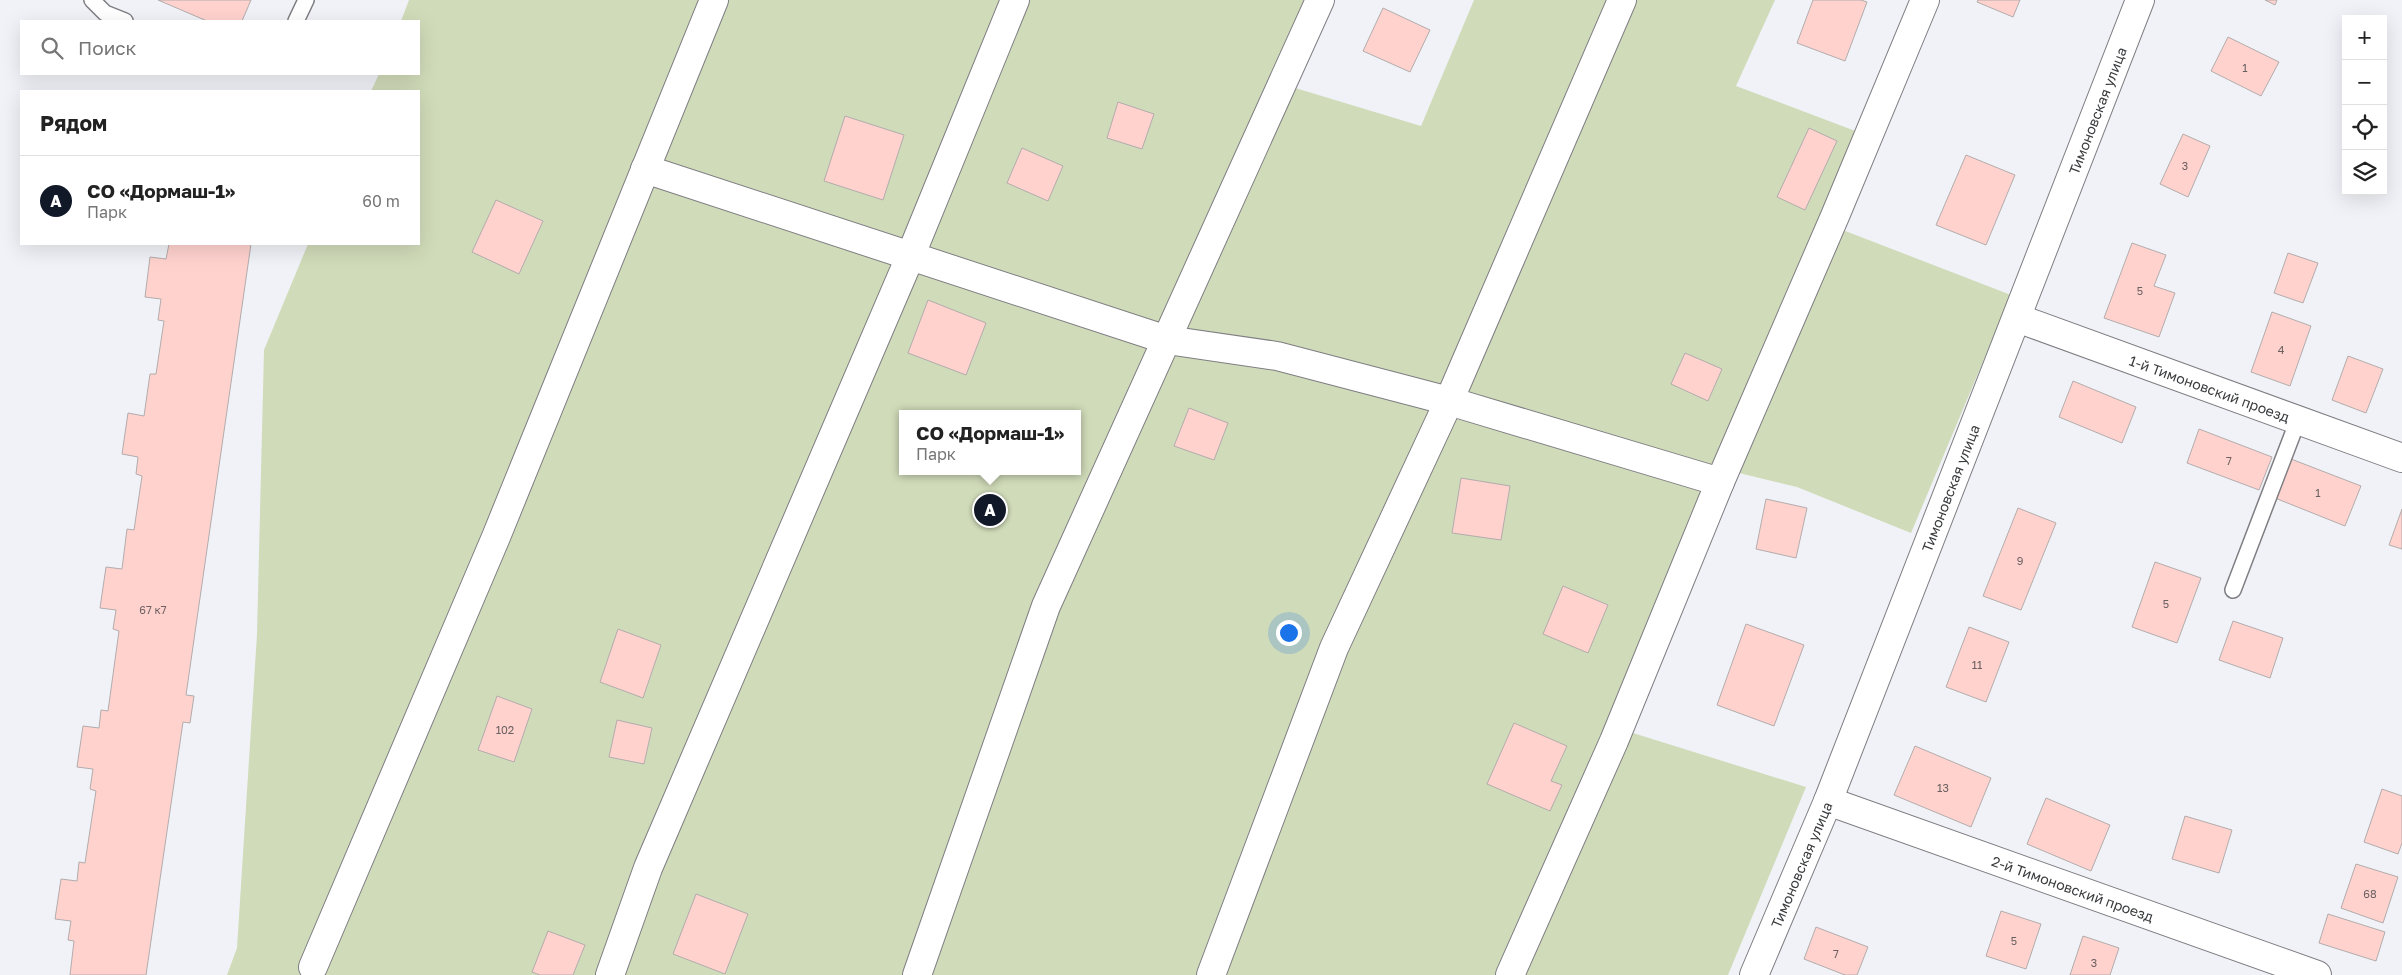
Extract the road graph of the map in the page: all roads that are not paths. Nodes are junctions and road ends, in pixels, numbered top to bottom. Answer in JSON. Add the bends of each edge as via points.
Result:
{"nodes":[{"id":1,"x":92,"y":0,"type":"edge"},
{"id":2,"x":306,"y":0,"type":"edge"},
{"id":3,"x":714,"y":0,"type":"edge"},
{"id":4,"x":1014,"y":0,"type":"edge"},
{"id":5,"x":1320,"y":0,"type":"edge"},
{"id":6,"x":1622,"y":0,"type":"edge"},
{"id":7,"x":1925,"y":0,"type":"edge"},
{"id":8,"x":2140,"y":0,"type":"edge"},
{"id":9,"x":122,"y":20,"type":"edge"},
{"id":10,"x":296,"y":20,"type":"edge"},
{"id":11,"x":645,"y":170,"type":"junction"},
{"id":12,"x":910,"y":257,"type":"junction"},
{"id":13,"x":2017,"y":318,"type":"junction"},
{"id":14,"x":1167,"y":340,"type":"junction"},
{"id":15,"x":1449,"y":401,"type":"junction"},
{"id":16,"x":2298,"y":420,"type":"junction"},
{"id":17,"x":2402,"y":458,"type":"edge"},
{"id":18,"x":1720,"y":482,"type":"junction"},
{"id":19,"x":2233,"y":590,"type":"dead end"},
{"id":20,"x":1828,"y":801,"type":"junction"},
{"id":21,"x":313,"y":967,"type":"dead end"},
{"id":22,"x":610,"y":975,"type":"edge"},
{"id":23,"x":917,"y":975,"type":"edge"},
{"id":24,"x":1211,"y":975,"type":"edge"},
{"id":25,"x":1510,"y":975,"type":"edge"},
{"id":26,"x":1754,"y":975,"type":"edge"},
{"id":27,"x":2317,"y":975,"type":"edge"}],
"edges":[{"from":1,"to":9,"type":"lane","via":[[105,14]]},
{"from":2,"to":10,"type":"lane"},
{"from":3,"to":11,"type":"street"},
{"from":4,"to":12,"type":"street"},
{"from":5,"to":14,"type":"street"},
{"from":6,"to":15,"type":"street"},
{"from":7,"to":18,"type":"street"},
{"from":8,"to":13,"type":"street","name":"Тимоновская улица"},
{"from":11,"to":12,"type":"street"},
{"from":11,"to":21,"type":"street","via":[[496,538]]},
{"from":12,"to":14,"type":"street"},
{"from":12,"to":22,"type":"street","via":[[648,868]]},
{"from":13,"to":16,"type":"street","name":"1-й Тимоновский проезд"},
{"from":13,"to":20,"type":"street","name":"Тимоновская улица"},
{"from":14,"to":15,"type":"street","via":[[1277,356]]},
{"from":14,"to":23,"type":"street","via":[[1046,606]]},
{"from":15,"to":18,"type":"street"},
{"from":15,"to":24,"type":"street","via":[[1334,648]]},
{"from":16,"to":17,"type":"street","name":"1-й Тимоновский проезд"},
{"from":16,"to":19,"type":"lane"},
{"from":18,"to":25,"type":"street","via":[[1614,741]]},
{"from":20,"to":26,"type":"street","name":"Тимоновская улица"},
{"from":20,"to":27,"type":"street","name":"2-й Тимоновский проезд"}]}
